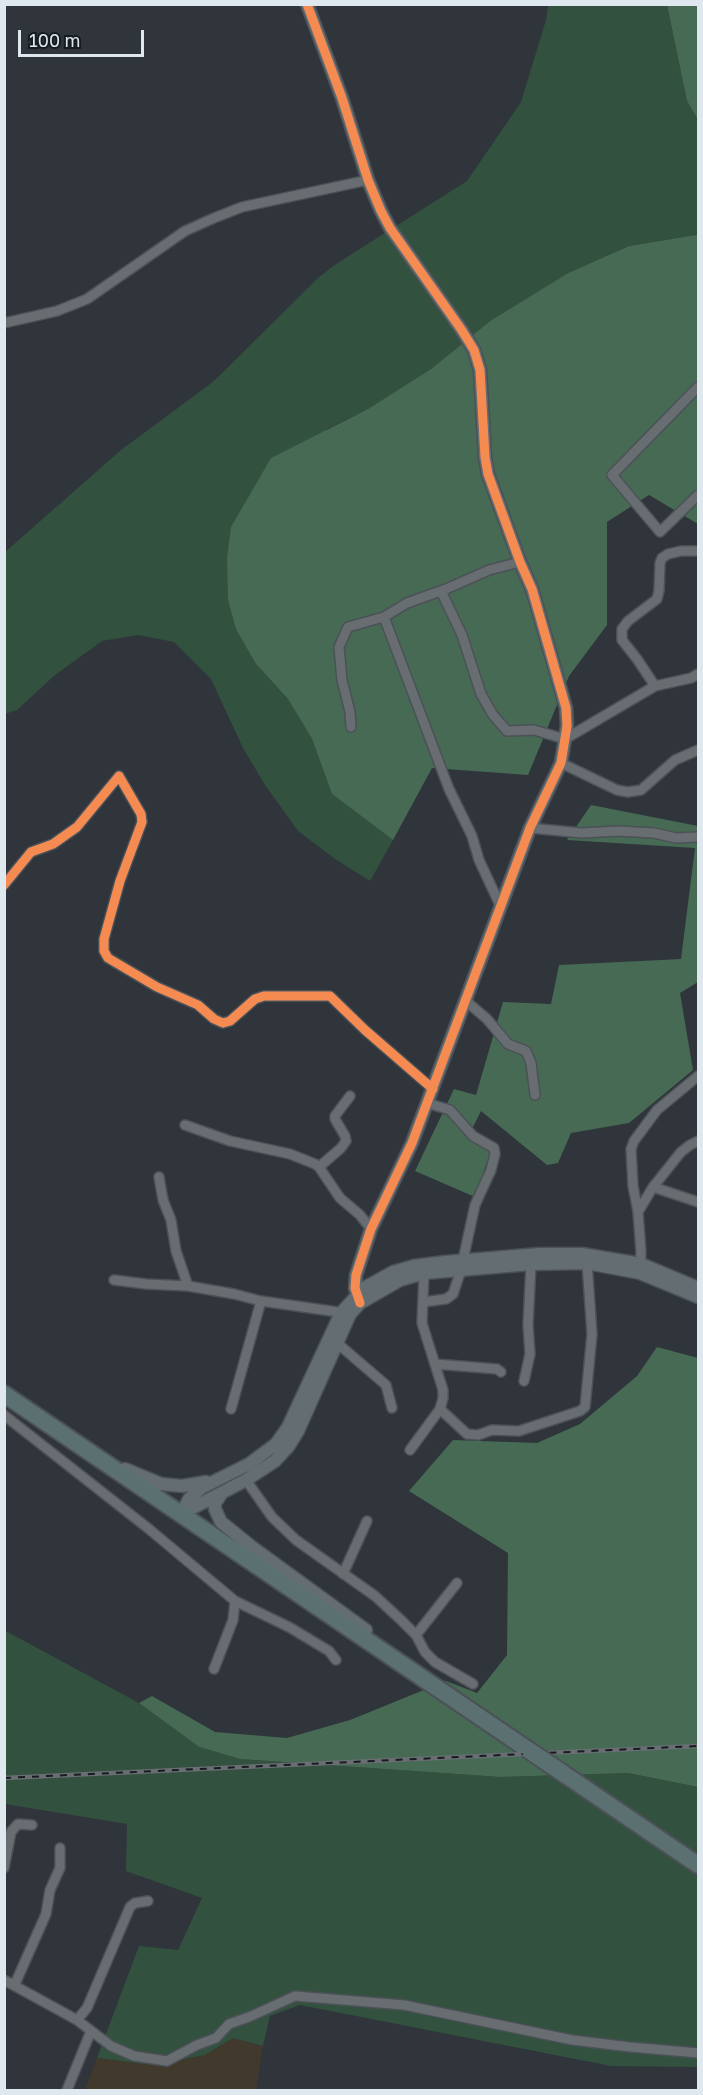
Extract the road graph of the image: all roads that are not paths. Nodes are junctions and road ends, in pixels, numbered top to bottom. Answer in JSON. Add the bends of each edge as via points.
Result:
{"nodes":[{"id":1,"x":307,"y":4,"type":"edge"},
{"id":2,"x":368,"y":180,"type":"junction"},
{"id":3,"x":4,"y":323,"type":"edge"},
{"id":4,"x":699,"y":387,"type":"edge"},
{"id":5,"x":699,"y":495,"type":"edge"},
{"id":6,"x":699,"y":551,"type":"edge"},
{"id":7,"x":520,"y":562,"type":"junction"},
{"id":8,"x":441,"y":591,"type":"junction"},
{"id":9,"x":384,"y":616,"type":"junction"},
{"id":10,"x":699,"y":674,"type":"edge"},
{"id":11,"x":655,"y":686,"type":"junction"},
{"id":12,"x":351,"y":727,"type":"dead end"},
{"id":13,"x":565,"y":739,"type":"junction"},
{"id":14,"x":699,"y":750,"type":"edge"},
{"id":15,"x":561,"y":763,"type":"junction"},
{"id":16,"x":530,"y":828,"type":"junction"},
{"id":17,"x":699,"y":837,"type":"edge"},
{"id":18,"x":4,"y":885,"type":"edge"},
{"id":19,"x":500,"y":906,"type":"junction"},
{"id":20,"x":466,"y":1001,"type":"junction"},
{"id":21,"x":699,"y":1076,"type":"edge"},
{"id":22,"x":433,"y":1089,"type":"junction"},
{"id":23,"x":535,"y":1095,"type":"dead end"},
{"id":24,"x":350,"y":1096,"type":"dead end"},
{"id":25,"x":427,"y":1103,"type":"junction"},
{"id":26,"x":185,"y":1125,"type":"dead end"},
{"id":27,"x":699,"y":1141,"type":"edge"},
{"id":28,"x":319,"y":1167,"type":"junction"},
{"id":29,"x":159,"y":1177,"type":"dead end"},
{"id":30,"x":653,"y":1188,"type":"junction"},
{"id":31,"x":699,"y":1202,"type":"edge"},
{"id":32,"x":638,"y":1212,"type":"junction"},
{"id":33,"x":371,"y":1229,"type":"junction"},
{"id":34,"x":531,"y":1263,"type":"junction"},
{"id":35,"x":587,"y":1263,"type":"junction"},
{"id":36,"x":462,"y":1265,"type":"junction"},
{"id":37,"x":640,"y":1268,"type":"junction"},
{"id":38,"x":424,"y":1273,"type":"junction"},
{"id":39,"x":114,"y":1280,"type":"dead end"},
{"id":40,"x":188,"y":1286,"type":"junction"},
{"id":41,"x":699,"y":1288,"type":"edge"},
{"id":42,"x":699,"y":1297,"type":"edge"},
{"id":43,"x":358,"y":1299,"type":"junction"},
{"id":44,"x":261,"y":1301,"type":"junction"},
{"id":45,"x":423,"y":1302,"type":"junction"},
{"id":46,"x":345,"y":1313,"type":"junction"},
{"id":47,"x":337,"y":1343,"type":"junction"},
{"id":48,"x":435,"y":1364,"type":"junction"},
{"id":49,"x":501,"y":1372,"type":"dead end"},
{"id":50,"x":524,"y":1382,"type":"dead end"},
{"id":51,"x":4,"y":1394,"type":"edge"},
{"id":52,"x":392,"y":1408,"type":"dead end"},
{"id":53,"x":231,"y":1409,"type":"dead end"},
{"id":54,"x":440,"y":1409,"type":"junction"},
{"id":55,"x":4,"y":1415,"type":"edge"},
{"id":56,"x":70,"y":1439,"type":"junction"},
{"id":57,"x":410,"y":1450,"type":"dead end"},
{"id":58,"x":216,"y":1479,"type":"junction"},
{"id":59,"x":246,"y":1480,"type":"junction"},
{"id":60,"x":222,"y":1492,"type":"junction"},
{"id":61,"x":181,"y":1514,"type":"junction"},
{"id":62,"x":367,"y":1521,"type":"dead end"},
{"id":63,"x":343,"y":1574,"type":"junction"},
{"id":64,"x":456,"y":1583,"type":"dead end"},
{"id":65,"x":235,"y":1601,"type":"junction"},
{"id":66,"x":416,"y":1635,"type":"junction"},
{"id":67,"x":336,"y":1660,"type":"dead end"},
{"id":68,"x":214,"y":1669,"type":"dead end"},
{"id":69,"x":473,"y":1684,"type":"dead end"},
{"id":70,"x":455,"y":1699,"type":"junction"},
{"id":71,"x":32,"y":1825,"type":"dead end"},
{"id":72,"x":60,"y":1848,"type":"dead end"},
{"id":73,"x":699,"y":1865,"type":"edge"},
{"id":74,"x":4,"y":1868,"type":"edge"},
{"id":75,"x":148,"y":1901,"type":"dead end"},
{"id":76,"x":4,"y":1980,"type":"edge"},
{"id":77,"x":15,"y":1984,"type":"junction"},
{"id":78,"x":77,"y":2020,"type":"junction"},
{"id":79,"x":91,"y":2031,"type":"junction"},
{"id":80,"x":699,"y":2053,"type":"edge"},
{"id":81,"x":67,"y":2091,"type":"edge"}],
"edges":[{"from":1,"to":2,"type":"street"},
{"from":2,"to":3,"type":"street","via":[[242,207],[185,231],[87,299]]},
{"from":2,"to":7,"type":"street","via":[[390,228],[474,350],[480,370],[488,474]]},
{"from":4,"to":5,"type":"street","via":[[612,475],[660,532]]},
{"from":6,"to":11,"type":"street","via":[[681,551],[662,558],[657,599],[622,629],[622,640]]},
{"from":7,"to":8,"type":"street","via":[[489,570]]},
{"from":7,"to":13,"type":"street","via":[[532,589],[566,708]]},
{"from":8,"to":9,"type":"street"},
{"from":8,"to":13,"type":"street","via":[[493,715],[507,731],[534,730]]},
{"from":9,"to":12,"type":"street","via":[[348,627],[339,647]]},
{"from":9,"to":19,"type":"street","via":[[449,789]]},
{"from":10,"to":11,"type":"street"},
{"from":11,"to":13,"type":"street"},
{"from":13,"to":15,"type":"street"},
{"from":14,"to":15,"type":"street","via":[[675,760],[641,790],[628,792]]},
{"from":15,"to":16,"type":"street"},
{"from":16,"to":17,"type":"street","via":[[582,834],[618,831]]},
{"from":16,"to":19,"type":"street"},
{"from":18,"to":22,"type":"street","via":[[31,852],[54,844],[77,827],[121,777],[142,822],[104,939],[108,958],[157,987],[198,1005],[223,1023],[264,996],[330,996]]},
{"from":19,"to":20,"type":"street"},
{"from":20,"to":22,"type":"street"},
{"from":20,"to":23,"type":"street","via":[[508,1044],[526,1051]]},
{"from":21,"to":32,"type":"street","via":[[657,1110],[634,1141],[633,1186]]},
{"from":22,"to":25,"type":"street"},
{"from":24,"to":28,"type":"street","via":[[335,1116],[346,1141]]},
{"from":25,"to":33,"type":"street"},
{"from":25,"to":36,"type":"street","via":[[450,1110],[473,1136],[494,1148],[491,1170],[475,1205]]},
{"from":26,"to":28,"type":"street","via":[[230,1141],[290,1154]]},
{"from":27,"to":30,"type":"street","via":[[681,1152]]},
{"from":28,"to":33,"type":"street","via":[[340,1198]]},
{"from":29,"to":40,"type":"street"},
{"from":30,"to":31,"type":"street"},
{"from":30,"to":32,"type":"street"},
{"from":32,"to":37,"type":"street"},
{"from":33,"to":43,"type":"street","via":[[356,1275]]},
{"from":34,"to":35,"type":"street"},
{"from":34,"to":36,"type":"street"},
{"from":34,"to":50,"type":"street","via":[[530,1354]]},
{"from":35,"to":37,"type":"street"},
{"from":35,"to":54,"type":"street","via":[[592,1334],[585,1407],[519,1431],[492,1430],[478,1435],[467,1434]]},
{"from":36,"to":37,"type":"street","via":[[540,1254],[582,1254],[617,1258]]},
{"from":36,"to":38,"type":"street"},
{"from":36,"to":43,"type":"street","via":[[414,1266],[393,1272],[364,1288]]},
{"from":36,"to":45,"type":"street","via":[[453,1294],[446,1299]]},
{"from":37,"to":41,"type":"street"},
{"from":37,"to":42,"type":"street"},
{"from":38,"to":43,"type":"street"},
{"from":38,"to":45,"type":"street"},
{"from":39,"to":40,"type":"street"},
{"from":40,"to":44,"type":"street"},
{"from":43,"to":46,"type":"street"},
{"from":44,"to":46,"type":"street"},
{"from":44,"to":53,"type":"street"},
{"from":45,"to":48,"type":"street","via":[[422,1323]]},
{"from":46,"to":47,"type":"street"},
{"from":46,"to":58,"type":"street","via":[[276,1444],[249,1464]]},
{"from":47,"to":52,"type":"street","via":[[386,1385]]},
{"from":47,"to":59,"type":"street","via":[[288,1447]]},
{"from":48,"to":49,"type":"street"},
{"from":48,"to":54,"type":"street","via":[[443,1390]]},
{"from":51,"to":56,"type":"highway"},
{"from":54,"to":57,"type":"street"},
{"from":55,"to":65,"type":"street"},
{"from":56,"to":58,"type":"street","via":[[161,1484],[182,1486]]},
{"from":56,"to":61,"type":"highway"},
{"from":58,"to":61,"type":"street","via":[[189,1499]]},
{"from":59,"to":60,"type":"street"},
{"from":59,"to":63,"type":"street","via":[[286,1531]]},
{"from":60,"to":61,"type":"street"},
{"from":60,"to":70,"type":"street","via":[[215,1503],[221,1522]]},
{"from":61,"to":70,"type":"highway"},
{"from":62,"to":63,"type":"street"},
{"from":63,"to":66,"type":"street","via":[[375,1596]]},
{"from":64,"to":66,"type":"street"},
{"from":65,"to":67,"type":"street","via":[[289,1628]]},
{"from":65,"to":68,"type":"street","via":[[233,1620]]},
{"from":66,"to":69,"type":"street","via":[[424,1652],[435,1662]]},
{"from":70,"to":73,"type":"highway","bridge":true},
{"from":71,"to":74,"type":"street","via":[[18,1824],[11,1832]]},
{"from":72,"to":77,"type":"street","via":[[60,1868],[50,1890],[46,1914]]},
{"from":75,"to":78,"type":"street","via":[[130,1907],[87,2008]]},
{"from":76,"to":77,"type":"street"},
{"from":77,"to":78,"type":"street"},
{"from":78,"to":79,"type":"street"},
{"from":79,"to":80,"type":"street","via":[[134,2056],[167,2061],[216,2038],[229,2024],[295,1996],[404,2005],[572,2040]]},
{"from":79,"to":81,"type":"street"}]}
